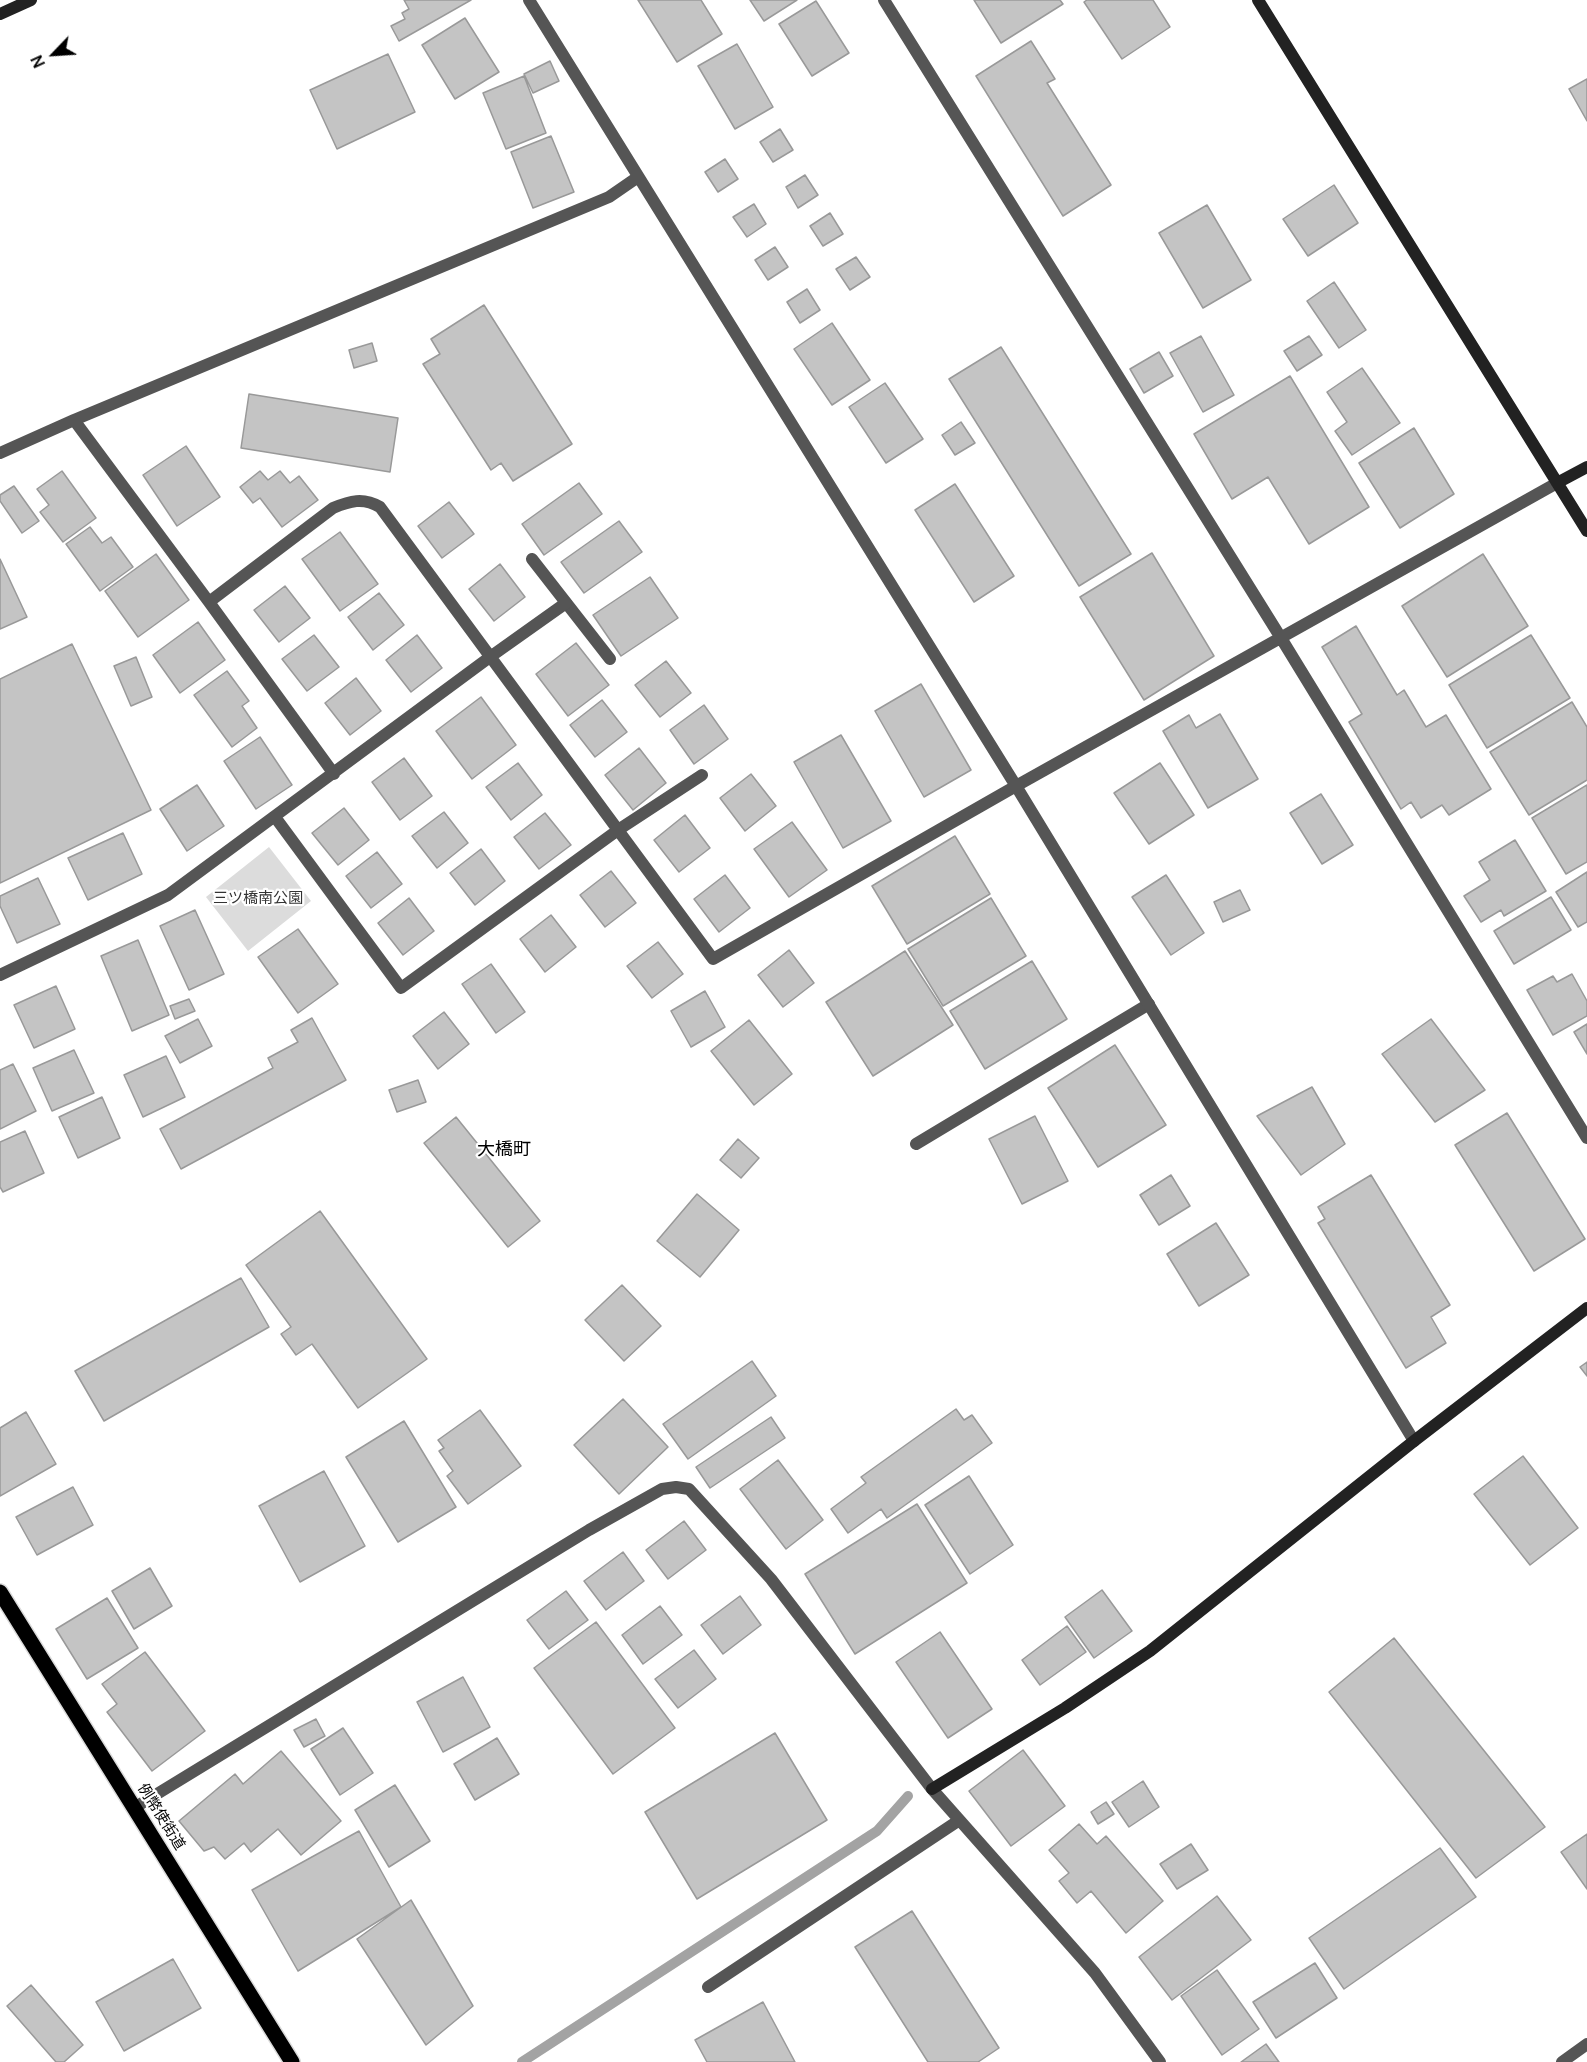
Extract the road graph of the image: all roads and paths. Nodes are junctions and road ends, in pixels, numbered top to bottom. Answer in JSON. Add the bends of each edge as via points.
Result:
{"nodes":[{"id":1,"x":30,"y":0,"type":"edge"},
{"id":2,"x":529,"y":0,"type":"edge"},
{"id":3,"x":884,"y":0,"type":"edge"},
{"id":4,"x":1258,"y":0,"type":"edge"},
{"id":5,"x":0,"y":15,"type":"edge"},
{"id":6,"x":638,"y":177,"type":"junction"},
{"id":7,"x":74,"y":420,"type":"junction"},
{"id":8,"x":0,"y":453,"type":"edge"},
{"id":9,"x":1587,"y":466,"type":"edge"},
{"id":10,"x":1557,"y":483,"type":"junction"},
{"id":11,"x":1587,"y":531,"type":"edge"},
{"id":12,"x":532,"y":560,"type":"dead end"},
{"id":13,"x":209,"y":602,"type":"junction"},
{"id":14,"x":566,"y":603,"type":"junction"},
{"id":15,"x":1281,"y":638,"type":"junction"},
{"id":16,"x":490,"y":657,"type":"junction"},
{"id":17,"x":610,"y":659,"type":"dead end"},
{"id":18,"x":334,"y":774,"type":"junction"},
{"id":19,"x":702,"y":775,"type":"dead end"},
{"id":20,"x":1016,"y":786,"type":"junction"},
{"id":21,"x":275,"y":817,"type":"junction"},
{"id":22,"x":618,"y":830,"type":"junction"},
{"id":23,"x":0,"y":975,"type":"edge"},
{"id":24,"x":1149,"y":1004,"type":"junction"},
{"id":25,"x":1587,"y":1138,"type":"edge"},
{"id":26,"x":916,"y":1144,"type":"dead end"},
{"id":27,"x":1587,"y":1308,"type":"edge"},
{"id":28,"x":1414,"y":1441,"type":"junction"},
{"id":29,"x":0,"y":1592,"type":"edge"},
{"id":30,"x":932,"y":1789,"type":"junction"},
{"id":31,"x":134,"y":1808,"type":"junction"},
{"id":32,"x":958,"y":1821,"type":"junction"},
{"id":33,"x":708,"y":1987,"type":"dead end"},
{"id":34,"x":1587,"y":2044,"type":"edge"},
{"id":35,"x":292,"y":2062,"type":"edge"},
{"id":36,"x":1160,"y":2062,"type":"edge"},
{"id":37,"x":1562,"y":2062,"type":"edge"}],
"edges":[{"from":1,"to":5,"type":"street"},
{"from":2,"to":6,"type":"street"},
{"from":3,"to":15,"type":"street"},
{"from":4,"to":10,"type":"street"},
{"from":6,"to":7,"type":"street","via":[[609,197]]},
{"from":6,"to":20,"type":"street"},
{"from":7,"to":8,"type":"street"},
{"from":7,"to":13,"type":"street"},
{"from":9,"to":10,"type":"street"},
{"from":10,"to":11,"type":"street"},
{"from":10,"to":15,"type":"street"},
{"from":12,"to":14,"type":"street"},
{"from":13,"to":16,"type":"street","via":[[333,508],[350,501],[369,501],[380,507]]},
{"from":13,"to":18,"type":"street"},
{"from":14,"to":16,"type":"street"},
{"from":14,"to":17,"type":"street"},
{"from":15,"to":20,"type":"street"},
{"from":15,"to":25,"type":"street"},
{"from":16,"to":18,"type":"street"},
{"from":16,"to":22,"type":"street"},
{"from":18,"to":21,"type":"street"},
{"from":19,"to":22,"type":"street"},
{"from":20,"to":22,"type":"street","via":[[713,959]]},
{"from":20,"to":24,"type":"street"},
{"from":21,"to":22,"type":"street","via":[[401,988]]},
{"from":21,"to":23,"type":"street","via":[[168,895]]},
{"from":24,"to":26,"type":"street"},
{"from":24,"to":28,"type":"street"},
{"from":27,"to":28,"type":"street"},
{"from":28,"to":30,"type":"street","via":[[1150,1651]]},
{"from":29,"to":31,"type":"main road","name":"例幣使街道"},
{"from":30,"to":31,"type":"street","via":[[771,1579],[689,1489],[676,1487],[662,1489],[589,1530]]},
{"from":30,"to":32,"type":"street"},
{"from":31,"to":35,"type":"main road","name":"例幣使街道"},
{"from":32,"to":33,"type":"street"},
{"from":32,"to":36,"type":"street","via":[[1095,1973]]},
{"from":34,"to":37,"type":"street"}]}
